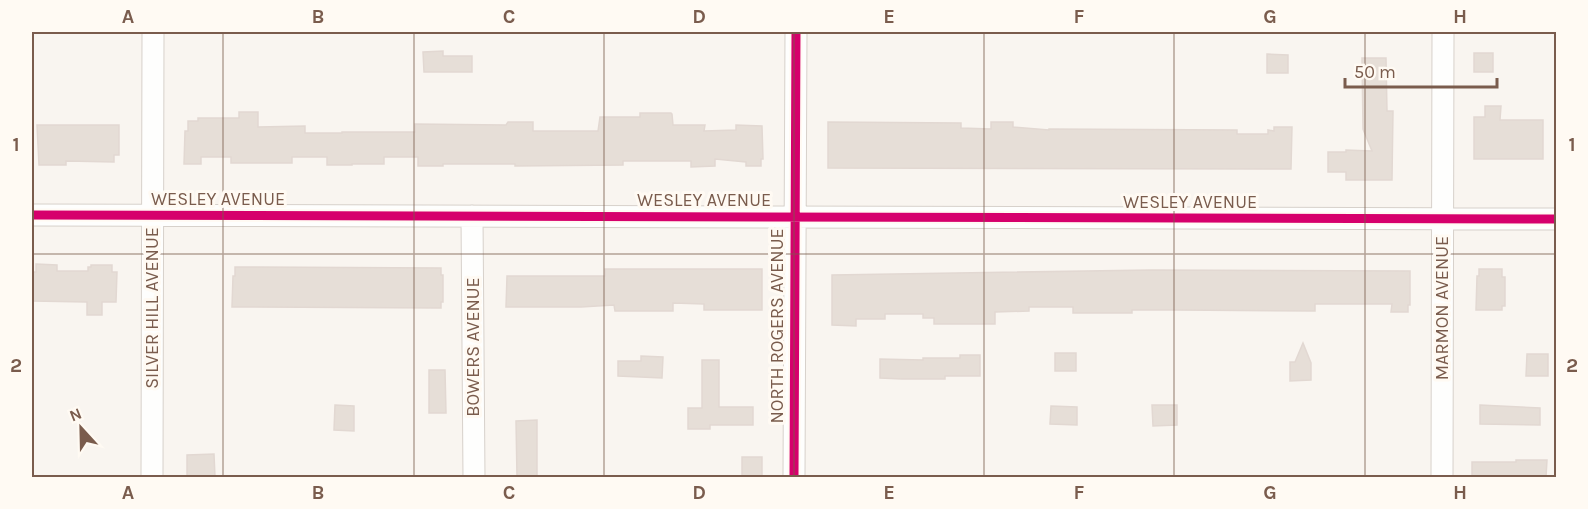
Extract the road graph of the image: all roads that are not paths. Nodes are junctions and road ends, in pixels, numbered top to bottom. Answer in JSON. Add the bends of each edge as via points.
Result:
{"nodes":[{"id":1,"x":153,"y":32,"type":"edge"},
{"id":2,"x":795,"y":32,"type":"edge"},
{"id":3,"x":1443,"y":32,"type":"edge"},
{"id":4,"x":32,"y":215,"type":"edge"},
{"id":5,"x":152,"y":216,"type":"junction"},
{"id":6,"x":472,"y":216,"type":"junction"},
{"id":7,"x":794,"y":217,"type":"junction"},
{"id":8,"x":1442,"y":219,"type":"junction"},
{"id":9,"x":1557,"y":219,"type":"edge"},
{"id":10,"x":152,"y":477,"type":"edge"},
{"id":11,"x":474,"y":477,"type":"edge"},
{"id":12,"x":794,"y":477,"type":"edge"},
{"id":13,"x":1442,"y":477,"type":"edge"}],
"edges":[{"from":1,"to":5,"type":"street","name":"SILVER HILL AVENUE"},
{"from":2,"to":7,"type":"street","name":"NORTH ROGERS AVENUE"},
{"from":3,"to":8,"type":"street","name":"MARMON AVENUE"},
{"from":4,"to":5,"type":"street","name":"WESLEY AVENUE"},
{"from":5,"to":6,"type":"street","name":"WESLEY AVENUE"},
{"from":5,"to":10,"type":"street","name":"SILVER HILL AVENUE"},
{"from":6,"to":7,"type":"street","name":"WESLEY AVENUE"},
{"from":6,"to":11,"type":"street","name":"BOWERS AVENUE"},
{"from":7,"to":8,"type":"street","name":"WESLEY AVENUE"},
{"from":7,"to":12,"type":"street","name":"NORTH ROGERS AVENUE"},
{"from":8,"to":9,"type":"street","name":"WESLEY AVENUE"},
{"from":8,"to":13,"type":"street","name":"MARMON AVENUE"}]}
